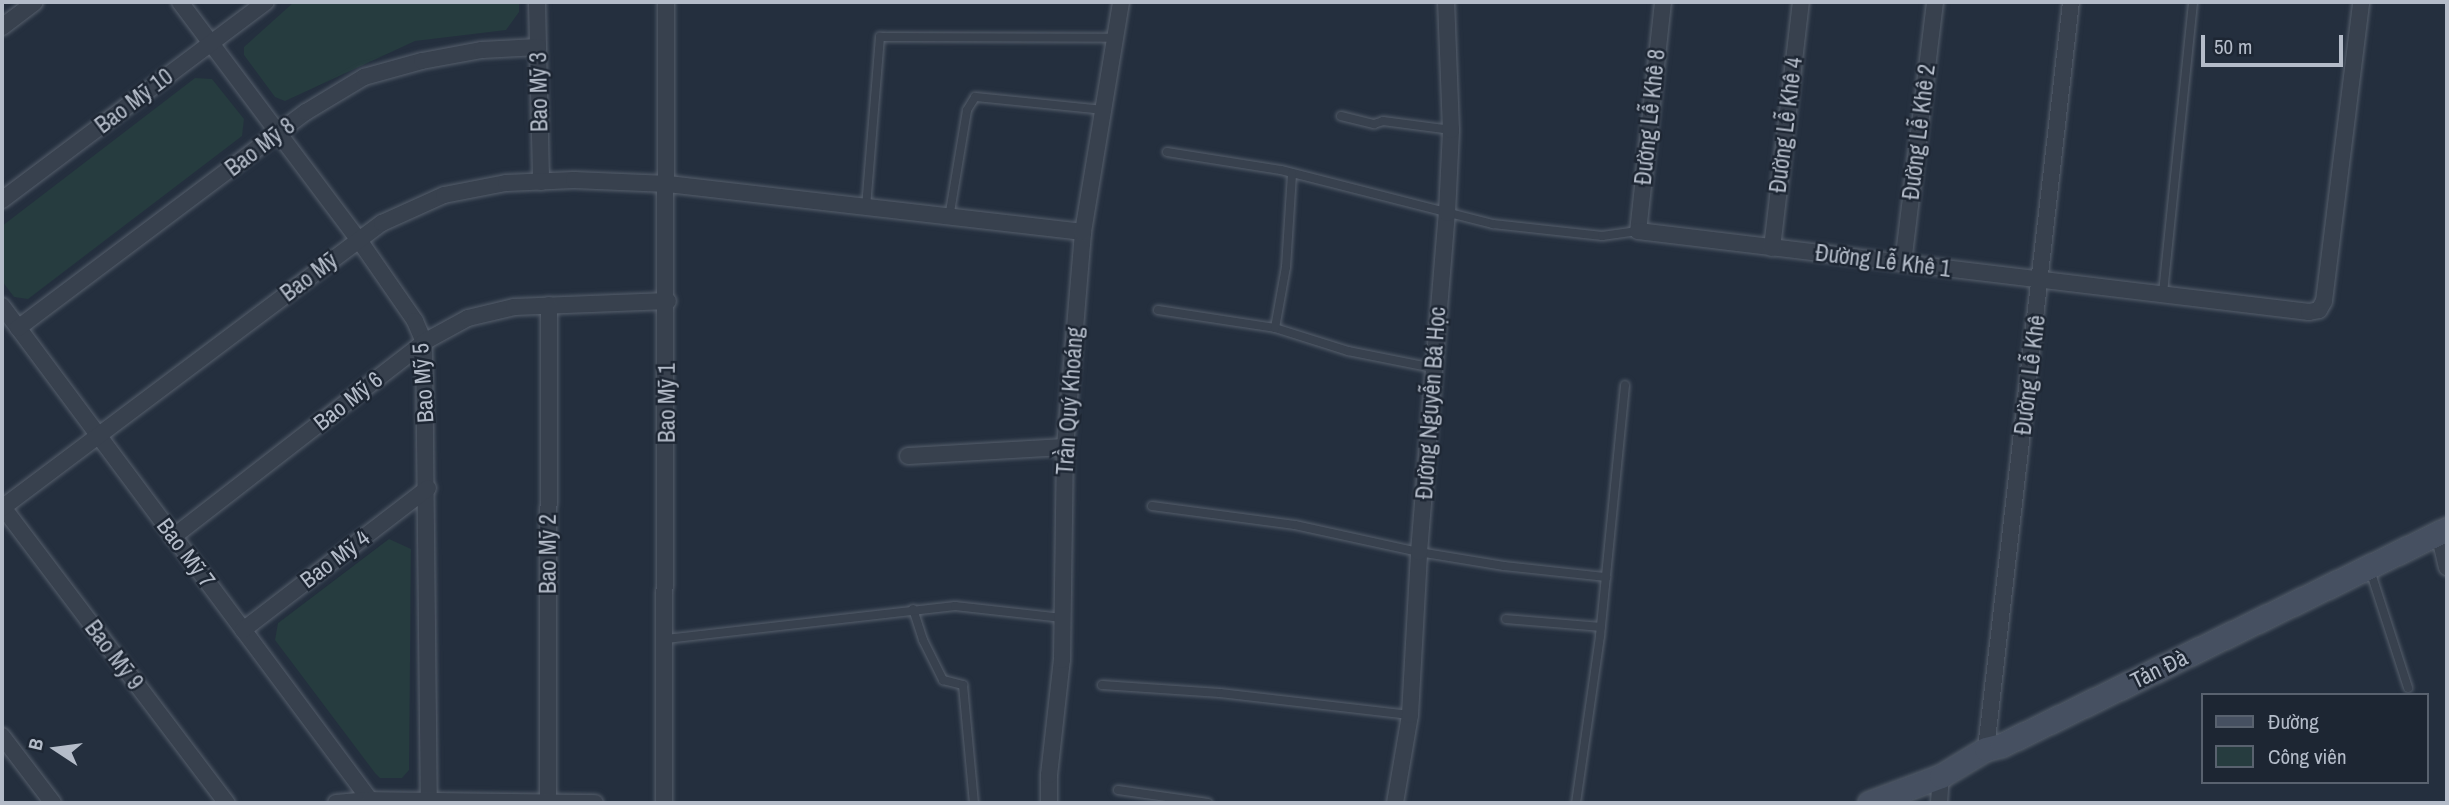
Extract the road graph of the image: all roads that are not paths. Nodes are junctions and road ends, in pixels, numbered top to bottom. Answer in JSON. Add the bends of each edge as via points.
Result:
{"nodes":[{"id":1,"x":35,"y":2,"type":"edge"},
{"id":2,"x":180,"y":2,"type":"edge"},
{"id":3,"x":267,"y":2,"type":"edge"},
{"id":4,"x":537,"y":2,"type":"edge"},
{"id":5,"x":666,"y":2,"type":"edge"},
{"id":6,"x":1121,"y":2,"type":"edge"},
{"id":7,"x":1446,"y":2,"type":"edge"},
{"id":8,"x":1663,"y":2,"type":"edge"},
{"id":9,"x":1801,"y":2,"type":"edge"},
{"id":10,"x":1935,"y":2,"type":"edge"},
{"id":11,"x":2071,"y":2,"type":"edge"},
{"id":12,"x":2193,"y":2,"type":"edge"},
{"id":13,"x":2361,"y":2,"type":"edge"},
{"id":14,"x":2,"y":27,"type":"edge"},
{"id":15,"x":1113,"y":38,"type":"junction"},
{"id":16,"x":212,"y":43,"type":"junction"},
{"id":17,"x":538,"y":47,"type":"junction"},
{"id":18,"x":1102,"y":110,"type":"junction"},
{"id":19,"x":1341,"y":116,"type":"dead end"},
{"id":20,"x":1451,"y":130,"type":"junction"},
{"id":21,"x":280,"y":131,"type":"junction"},
{"id":22,"x":1167,"y":152,"type":"dead end"},
{"id":23,"x":1292,"y":173,"type":"junction"},
{"id":24,"x":541,"y":182,"type":"junction"},
{"id":25,"x":668,"y":184,"type":"junction"},
{"id":26,"x":2,"y":200,"type":"edge"},
{"id":27,"x":866,"y":209,"type":"junction"},
{"id":28,"x":1447,"y":213,"type":"junction"},
{"id":29,"x":949,"y":218,"type":"junction"},
{"id":30,"x":1637,"y":231,"type":"junction"},
{"id":31,"x":1083,"y":232,"type":"junction"},
{"id":32,"x":359,"y":240,"type":"junction"},
{"id":33,"x":1772,"y":248,"type":"junction"},
{"id":34,"x":1903,"y":263,"type":"junction"},
{"id":35,"x":2041,"y":279,"type":"junction"},
{"id":36,"x":2163,"y":293,"type":"junction"},
{"id":37,"x":668,"y":301,"type":"junction"},
{"id":38,"x":549,"y":305,"type":"junction"},
{"id":39,"x":2,"y":306,"type":"edge"},
{"id":40,"x":1158,"y":310,"type":"dead end"},
{"id":41,"x":18,"y":328,"type":"junction"},
{"id":42,"x":1275,"y":328,"type":"junction"},
{"id":43,"x":424,"y":342,"type":"junction"},
{"id":44,"x":1433,"y":368,"type":"junction"},
{"id":45,"x":1625,"y":385,"type":"dead end"},
{"id":46,"x":98,"y":436,"type":"junction"},
{"id":47,"x":1065,"y":447,"type":"junction"},
{"id":48,"x":908,"y":456,"type":"dead end"},
{"id":49,"x":428,"y":488,"type":"junction"},
{"id":50,"x":1152,"y":506,"type":"dead end"},
{"id":51,"x":2,"y":507,"type":"edge"},
{"id":52,"x":2443,"y":531,"type":"edge"},
{"id":53,"x":173,"y":537,"type":"junction"},
{"id":54,"x":1419,"y":552,"type":"junction"},
{"id":55,"x":2369,"y":567,"type":"junction"},
{"id":56,"x":2447,"y":567,"type":"edge"},
{"id":57,"x":1606,"y":577,"type":"junction"},
{"id":58,"x":913,"y":609,"type":"junction"},
{"id":59,"x":1062,"y":618,"type":"junction"},
{"id":60,"x":1506,"y":619,"type":"dead end"},
{"id":61,"x":1601,"y":626,"type":"junction"},
{"id":62,"x":243,"y":630,"type":"junction"},
{"id":63,"x":666,"y":639,"type":"junction"},
{"id":64,"x":1102,"y":685,"type":"dead end"},
{"id":65,"x":2408,"y":688,"type":"dead end"},
{"id":66,"x":1410,"y":715,"type":"junction"},
{"id":67,"x":2,"y":736,"type":"edge"},
{"id":68,"x":1986,"y":749,"type":"junction"},
{"id":69,"x":1941,"y":776,"type":"junction"},
{"id":70,"x":1118,"y":790,"type":"dead end"},
{"id":71,"x":370,"y":800,"type":"junction"},
{"id":72,"x":429,"y":801,"type":"junction"},
{"id":73,"x":548,"y":802,"type":"edge"},
{"id":74,"x":53,"y":803,"type":"edge"},
{"id":75,"x":227,"y":803,"type":"edge"},
{"id":76,"x":336,"y":803,"type":"edge"},
{"id":77,"x":595,"y":803,"type":"edge"},
{"id":78,"x":664,"y":803,"type":"edge"},
{"id":79,"x":974,"y":803,"type":"edge"},
{"id":80,"x":1049,"y":803,"type":"edge"},
{"id":81,"x":1209,"y":803,"type":"edge"},
{"id":82,"x":1395,"y":803,"type":"edge"},
{"id":83,"x":1576,"y":803,"type":"edge"},
{"id":84,"x":1869,"y":803,"type":"edge"},
{"id":85,"x":1939,"y":803,"type":"edge"}],
"edges":[{"from":1,"to":14,"type":"street"},
{"from":2,"to":16,"type":"street","name":"Bao Mỹ 5"},
{"from":3,"to":16,"type":"street","name":"Bao Mỹ 10"},
{"from":4,"to":17,"type":"street","name":"Bao Mỹ 3"},
{"from":5,"to":25,"type":"street","name":"Bao Mỹ 1"},
{"from":6,"to":15,"type":"street","name":"Trần Quý Khoáng"},
{"from":7,"to":20,"type":"street","name":"Đường Nguyễn Bá Học"},
{"from":8,"to":30,"type":"street","name":"Đường Lễ Khê 8"},
{"from":9,"to":33,"type":"street","name":"Đường Lễ Khê 4"},
{"from":10,"to":34,"type":"street","name":"Đường Lễ Khê 2"},
{"from":11,"to":35,"type":"street","name":"Đường Lễ Khê"},
{"from":12,"to":36,"type":"lane"},
{"from":13,"to":36,"type":"street","name":"Đường Lễ Khê 1","via":[[2324,301],[2319,310]]},
{"from":15,"to":18,"type":"street","name":"Trần Quý Khoáng"},
{"from":15,"to":27,"type":"lane","via":[[880,37]]},
{"from":16,"to":21,"type":"street","name":"Bao Mỹ 5"},
{"from":16,"to":26,"type":"street","name":"Bao Mỹ 10"},
{"from":17,"to":21,"type":"street","name":"Bao Mỹ 8","via":[[482,50],[364,77]]},
{"from":17,"to":24,"type":"street","name":"Bao Mỹ 3"},
{"from":18,"to":29,"type":"lane","via":[[975,97],[967,110]]},
{"from":18,"to":31,"type":"street","name":"Trần Quý Khoáng"},
{"from":19,"to":20,"type":"lane","via":[[1374,124],[1383,121]]},
{"from":20,"to":28,"type":"street","name":"Đường Nguyễn Bá Học"},
{"from":21,"to":32,"type":"street","name":"Bao Mỹ 5"},
{"from":21,"to":41,"type":"street","name":"Bao Mỹ 8"},
{"from":22,"to":23,"type":"lane","name":"Đường Lễ Khê 1"},
{"from":23,"to":28,"type":"lane","name":"Đường Lễ Khê 1"},
{"from":23,"to":42,"type":"lane","via":[[1286,267]]},
{"from":24,"to":25,"type":"street","name":"Bao Mỹ"},
{"from":24,"to":32,"type":"street","name":"Bao Mỹ","via":[[506,183],[444,195],[394,216]]},
{"from":25,"to":27,"type":"street","name":"Bao Mỹ"},
{"from":25,"to":37,"type":"street","name":"Bao Mỹ 1"},
{"from":27,"to":29,"type":"street","name":"Bao Mỹ"},
{"from":28,"to":30,"type":"lane","name":"Đường Lễ Khê 1","via":[[1493,224],[1602,236]]},
{"from":28,"to":44,"type":"street","name":"Đường Nguyễn Bá Học"},
{"from":29,"to":31,"type":"street","name":"Bao Mỹ"},
{"from":30,"to":33,"type":"street","name":"Đường Lễ Khê 1"},
{"from":31,"to":47,"type":"street","name":"Trần Quý Khoáng"},
{"from":32,"to":43,"type":"street","name":"Bao Mỹ 5","via":[[415,321]]},
{"from":32,"to":46,"type":"street","name":"Bao Mỹ"},
{"from":33,"to":34,"type":"street","name":"Đường Lễ Khê 1"},
{"from":34,"to":35,"type":"street","name":"Đường Lễ Khê 1"},
{"from":35,"to":36,"type":"street","name":"Đường Lễ Khê 1"},
{"from":35,"to":68,"type":"street","name":"Đường Lễ Khê"},
{"from":37,"to":38,"type":"street","name":"Bao Mỹ 6"},
{"from":37,"to":63,"type":"street","name":"Bao Mỹ 1"},
{"from":38,"to":43,"type":"street","name":"Bao Mỹ 6","via":[[486,311]]},
{"from":38,"to":73,"type":"street","name":"Bao Mỹ 2"},
{"from":39,"to":41,"type":"street","name":"Bao Mỹ 7"},
{"from":40,"to":42,"type":"lane"},
{"from":41,"to":46,"type":"street","name":"Bao Mỹ 7"},
{"from":42,"to":44,"type":"lane","via":[[1348,351]]},
{"from":43,"to":49,"type":"street","name":"Bao Mỹ 5"},
{"from":43,"to":53,"type":"street","name":"Bao Mỹ 6"},
{"from":44,"to":54,"type":"street","name":"Đường Nguyễn Bá Học"},
{"from":45,"to":57,"type":"lane"},
{"from":46,"to":51,"type":"street","name":"Bao Mỹ"},
{"from":46,"to":53,"type":"street","name":"Bao Mỹ 7"},
{"from":47,"to":48,"type":"street"},
{"from":47,"to":59,"type":"street","name":"Trần Quý Khoáng"},
{"from":49,"to":62,"type":"street","name":"Bao Mỹ 4"},
{"from":49,"to":72,"type":"street","name":"Bao Mỹ 5"},
{"from":50,"to":54,"type":"lane","via":[[1296,525]]},
{"from":51,"to":75,"type":"street","name":"Bao Mỹ 9"},
{"from":52,"to":55,"type":"main road","name":"Tản Đà"},
{"from":52,"to":56,"type":"street"},
{"from":53,"to":62,"type":"street","name":"Bao Mỹ 7"},
{"from":54,"to":57,"type":"lane"},
{"from":54,"to":66,"type":"street","name":"Đường Nguyễn Bá Học"},
{"from":55,"to":65,"type":"lane"},
{"from":55,"to":68,"type":"main road","name":"Tản Đà"},
{"from":57,"to":61,"type":"lane"},
{"from":58,"to":59,"type":"lane","via":[[955,606]]},
{"from":58,"to":63,"type":"lane"},
{"from":58,"to":79,"type":"lane","via":[[943,680],[963,685]]},
{"from":59,"to":80,"type":"street","name":"Trần Quý Khoáng"},
{"from":60,"to":61,"type":"lane"},
{"from":61,"to":83,"type":"lane"},
{"from":62,"to":71,"type":"street","name":"Bao Mỹ 7"},
{"from":63,"to":78,"type":"street","name":"Bao Mỹ 1"},
{"from":64,"to":66,"type":"lane","via":[[1220,692]]},
{"from":66,"to":82,"type":"street","name":"Đường Nguyễn Bá Học"},
{"from":67,"to":74,"type":"street"},
{"from":68,"to":69,"type":"main road","name":"Tản Đà"},
{"from":69,"to":84,"type":"main road","name":"Tản Đà"},
{"from":69,"to":85,"type":"street"},
{"from":70,"to":81,"type":"lane"},
{"from":71,"to":72,"type":"street"},
{"from":71,"to":76,"type":"street"},
{"from":72,"to":73,"type":"street"},
{"from":73,"to":77,"type":"street"}]}
